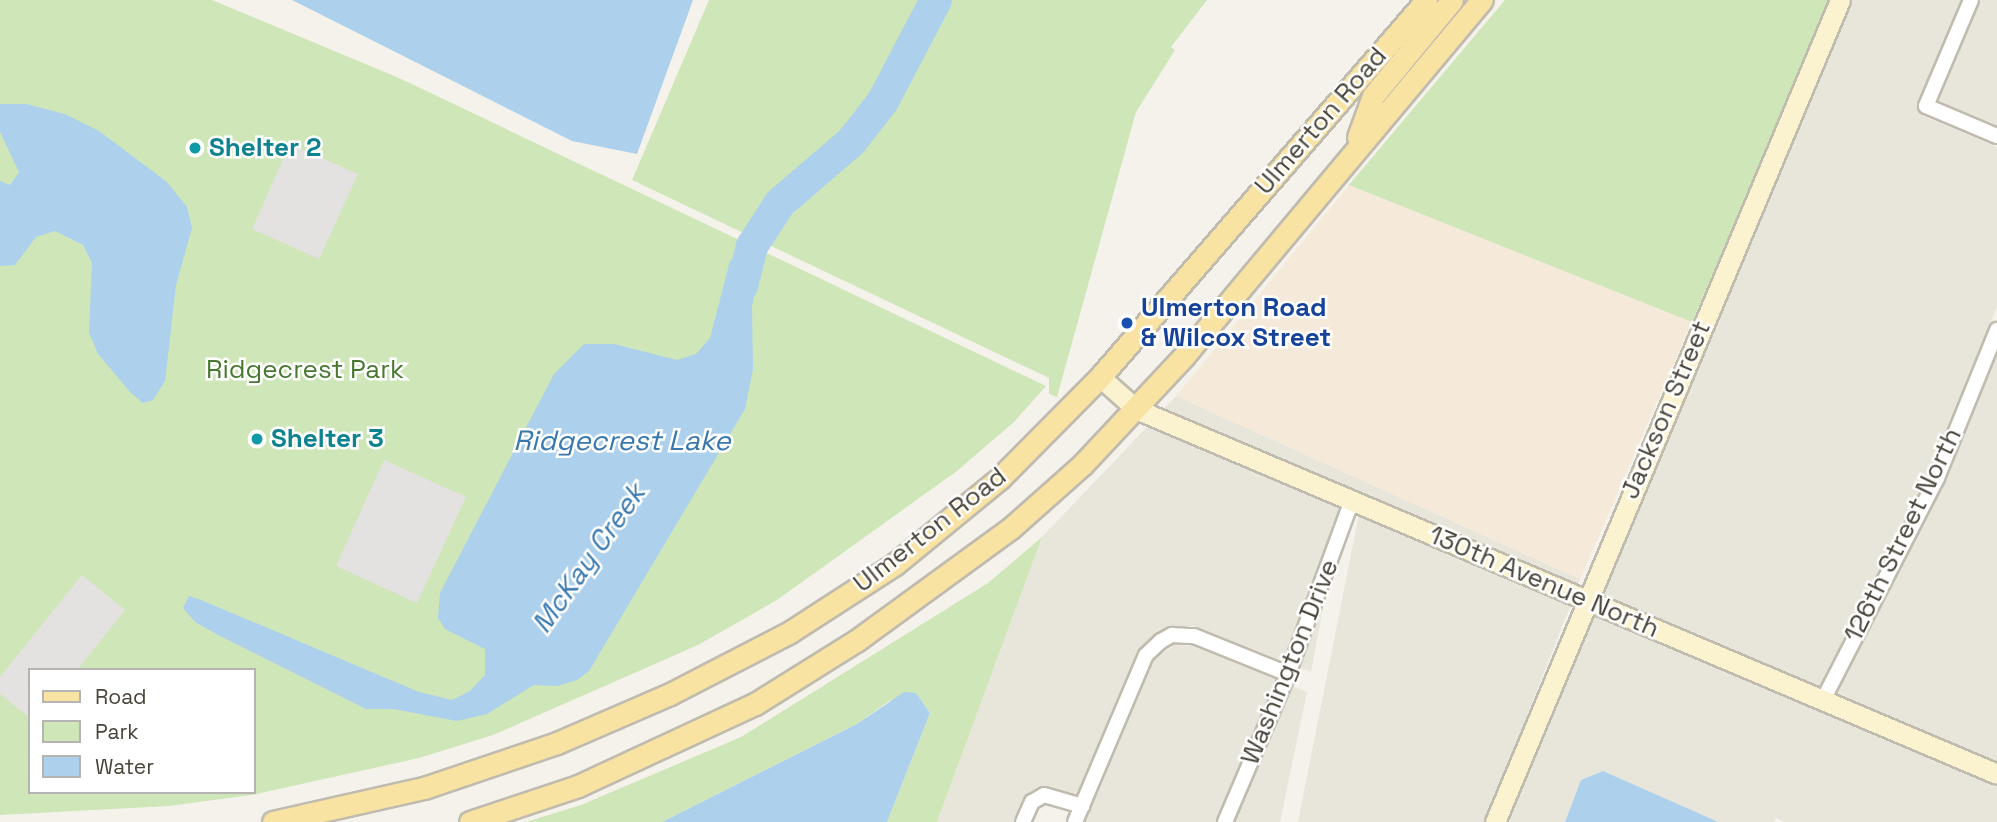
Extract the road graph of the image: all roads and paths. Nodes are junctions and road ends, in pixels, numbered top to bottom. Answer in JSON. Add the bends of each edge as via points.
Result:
{"nodes":[{"id":1,"x":1426,"y":0,"type":"edge"},
{"id":2,"x":1452,"y":0,"type":"edge"},
{"id":3,"x":1482,"y":0,"type":"edge"},
{"id":4,"x":1840,"y":0,"type":"edge"},
{"id":5,"x":1971,"y":0,"type":"edge"},
{"id":6,"x":1997,"y":136,"type":"edge"},
{"id":7,"x":1353,"y":152,"type":"junction"},
{"id":8,"x":1997,"y":330,"type":"edge"},
{"id":9,"x":1100,"y":377,"type":"junction"},
{"id":10,"x":1136,"y":409,"type":"junction"},
{"id":11,"x":1352,"y":500,"type":"junction"},
{"id":12,"x":1586,"y":600,"type":"junction"},
{"id":13,"x":1287,"y":674,"type":"junction"},
{"id":14,"x":1824,"y":700,"type":"junction"},
{"id":15,"x":1997,"y":774,"type":"edge"},
{"id":16,"x":1082,"y":806,"type":"junction"},
{"id":17,"x":273,"y":822,"type":"edge"},
{"id":18,"x":470,"y":822,"type":"edge"},
{"id":19,"x":1023,"y":822,"type":"edge"},
{"id":20,"x":1075,"y":822,"type":"edge"},
{"id":21,"x":1225,"y":822,"type":"edge"},
{"id":22,"x":1495,"y":822,"type":"edge"}],
"edges":[{"from":1,"to":9,"type":"main road","name":"Ulmerton Road"},
{"from":2,"to":7,"type":"main road","via":[[1373,96]]},
{"from":3,"to":7,"type":"main road","name":"Ulmerton Road"},
{"from":4,"to":12,"type":"street","name":"Jackson Street"},
{"from":5,"to":6,"type":"street","via":[[1926,106]]},
{"from":7,"to":10,"type":"main road","name":"Ulmerton Road"},
{"from":8,"to":14,"type":"street","name":"126th Street North","via":[[1937,478]]},
{"from":9,"to":10,"type":"street","name":"130th Avenue North"},
{"from":9,"to":17,"type":"main road","name":"Ulmerton Road","via":[[990,486],[895,564],[790,632],[670,694],[557,743],[425,788]]},
{"from":10,"to":11,"type":"street","name":"130th Avenue North"},
{"from":10,"to":18,"type":"main road","name":"Ulmerton Road","via":[[1011,528],[845,648],[755,704],[578,786]]},
{"from":11,"to":12,"type":"street","name":"130th Avenue North"},
{"from":11,"to":13,"type":"street","name":"Washington Drive"},
{"from":12,"to":14,"type":"street","name":"130th Avenue North"},
{"from":12,"to":22,"type":"street","name":"Jackson Street"},
{"from":13,"to":16,"type":"street","via":[[1194,636],[1172,635],[1161,641],[1146,655]]},
{"from":13,"to":21,"type":"street","name":"Washington Drive"},
{"from":14,"to":15,"type":"street","name":"130th Avenue North"},
{"from":16,"to":19,"type":"street","via":[[1044,794],[1032,802]]},
{"from":16,"to":20,"type":"street"}]}
